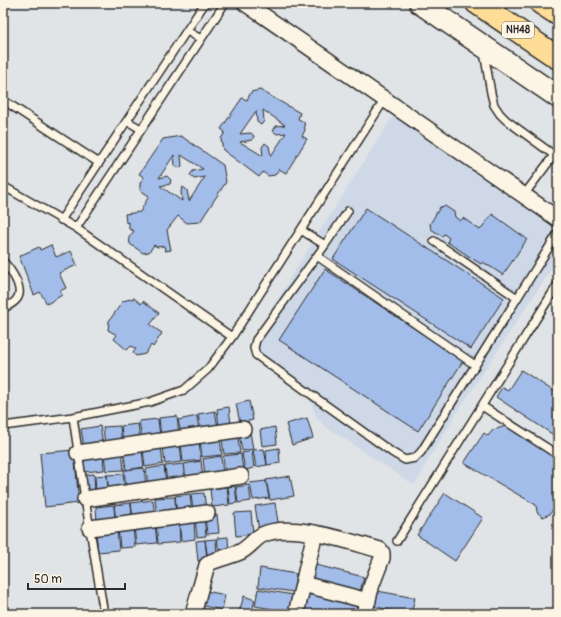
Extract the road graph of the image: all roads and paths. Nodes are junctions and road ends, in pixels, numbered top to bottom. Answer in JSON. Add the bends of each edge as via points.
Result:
{"nodes":[{"id":1,"x":205,"y":3,"type":"edge"},
{"id":2,"x":225,"y":3,"type":"edge"},
{"id":3,"x":245,"y":3,"type":"edge"},
{"id":4,"x":420,"y":3,"type":"edge"},
{"id":5,"x":477,"y":3,"type":"edge"},
{"id":6,"x":542,"y":3,"type":"edge"},
{"id":7,"x":558,"y":14,"type":"edge"},
{"id":8,"x":187,"y":31,"type":"junction"},
{"id":9,"x":201,"y":40,"type":"junction"},
{"id":10,"x":483,"y":46,"type":"junction"},
{"id":11,"x":558,"y":58,"type":"edge"},
{"id":12,"x":558,"y":96,"type":"edge"},
{"id":13,"x":385,"y":99,"type":"junction"},
{"id":14,"x":3,"y":100,"type":"edge"},
{"id":15,"x":127,"y":121,"type":"junction"},
{"id":16,"x":141,"y":129,"type":"junction"},
{"id":17,"x":556,"y":157,"type":"edge"},
{"id":18,"x":99,"y":163,"type":"junction"},
{"id":19,"x":3,"y":186,"type":"edge"},
{"id":20,"x":524,"y":195,"type":"junction"},
{"id":21,"x":348,"y":211,"type":"dead end"},
{"id":22,"x":558,"y":218,"type":"edge"},
{"id":23,"x":61,"y":220,"type":"junction"},
{"id":24,"x":76,"y":228,"type":"junction"},
{"id":25,"x":301,"y":230,"type":"junction"},
{"id":26,"x":558,"y":233,"type":"edge"},
{"id":27,"x":434,"y":241,"type":"dead end"},
{"id":28,"x":325,"y":245,"type":"junction"},
{"id":29,"x":317,"y":256,"type":"junction"},
{"id":30,"x":3,"y":261,"type":"edge"},
{"id":31,"x":558,"y":284,"type":"edge"},
{"id":32,"x":517,"y":298,"type":"junction"},
{"id":33,"x":3,"y":309,"type":"edge"},
{"id":34,"x":232,"y":337,"type":"junction"},
{"id":35,"x":475,"y":366,"type":"junction"},
{"id":36,"x":482,"y":406,"type":"junction"},
{"id":37,"x":73,"y":417,"type":"junction"},
{"id":38,"x":3,"y":426,"type":"edge"},
{"id":39,"x":242,"y":429,"type":"dead end"},
{"id":40,"x":78,"y":453,"type":"junction"},
{"id":41,"x":558,"y":455,"type":"edge"},
{"id":42,"x":241,"y":476,"type":"dead end"},
{"id":43,"x":85,"y":499,"type":"junction"},
{"id":44,"x":207,"y":513,"type":"dead end"},
{"id":45,"x":90,"y":528,"type":"junction"},
{"id":46,"x":315,"y":533,"type":"junction"},
{"id":47,"x":398,"y":541,"type":"dead end"},
{"id":48,"x":303,"y":584,"type":"junction"},
{"id":49,"x":366,"y":607,"type":"edge"},
{"id":50,"x":104,"y":614,"type":"edge"},
{"id":51,"x":193,"y":614,"type":"edge"},
{"id":52,"x":296,"y":614,"type":"edge"}],
"edges":[{"from":1,"to":8,"type":"lane"},
{"from":2,"to":9,"type":"lane"},
{"from":3,"to":13,"type":"street"},
{"from":4,"to":10,"type":"main road"},
{"from":5,"to":11,"type":"highway","number":"NH48"},
{"from":6,"to":7,"type":"highway"},
{"from":8,"to":9,"type":"lane"},
{"from":8,"to":15,"type":"lane"},
{"from":9,"to":16,"type":"lane"},
{"from":10,"to":12,"type":"main road"},
{"from":10,"to":17,"type":"lane","via":[[494,105],[506,120]]},
{"from":13,"to":20,"type":"street"},
{"from":13,"to":25,"type":"lane"},
{"from":14,"to":18,"type":"lane"},
{"from":15,"to":16,"type":"lane"},
{"from":15,"to":18,"type":"lane"},
{"from":16,"to":24,"type":"lane"},
{"from":17,"to":20,"type":"lane"},
{"from":18,"to":23,"type":"lane"},
{"from":19,"to":23,"type":"lane"},
{"from":20,"to":22,"type":"street"},
{"from":21,"to":28,"type":"lane"},
{"from":23,"to":24,"type":"lane"},
{"from":24,"to":34,"type":"lane"},
{"from":25,"to":28,"type":"lane"},
{"from":25,"to":34,"type":"lane"},
{"from":26,"to":32,"type":"lane"},
{"from":27,"to":32,"type":"lane"},
{"from":28,"to":29,"type":"lane"},
{"from":29,"to":35,"type":"lane"},
{"from":29,"to":35,"type":"lane","via":[[256,340],[256,355],[393,454],[405,460],[415,458],[421,452]]},
{"from":30,"to":33,"type":"lane","via":[[18,283],[20,293],[17,300]]},
{"from":31,"to":36,"type":"lane"},
{"from":32,"to":35,"type":"lane"},
{"from":34,"to":37,"type":"lane","via":[[208,369],[184,390],[150,402]]},
{"from":36,"to":41,"type":"lane"},
{"from":36,"to":47,"type":"lane"},
{"from":37,"to":38,"type":"lane"},
{"from":37,"to":40,"type":"lane"},
{"from":39,"to":40,"type":"street"},
{"from":40,"to":43,"type":"lane"},
{"from":42,"to":43,"type":"street"},
{"from":43,"to":45,"type":"lane"},
{"from":44,"to":45,"type":"street"},
{"from":45,"to":50,"type":"lane"},
{"from":46,"to":48,"type":"street"},
{"from":46,"to":49,"type":"street","via":[[380,550],[382,558]]},
{"from":46,"to":51,"type":"street","via":[[294,531],[262,535],[241,552],[211,562],[207,565]]},
{"from":48,"to":49,"type":"street"},
{"from":48,"to":52,"type":"street"}]}
